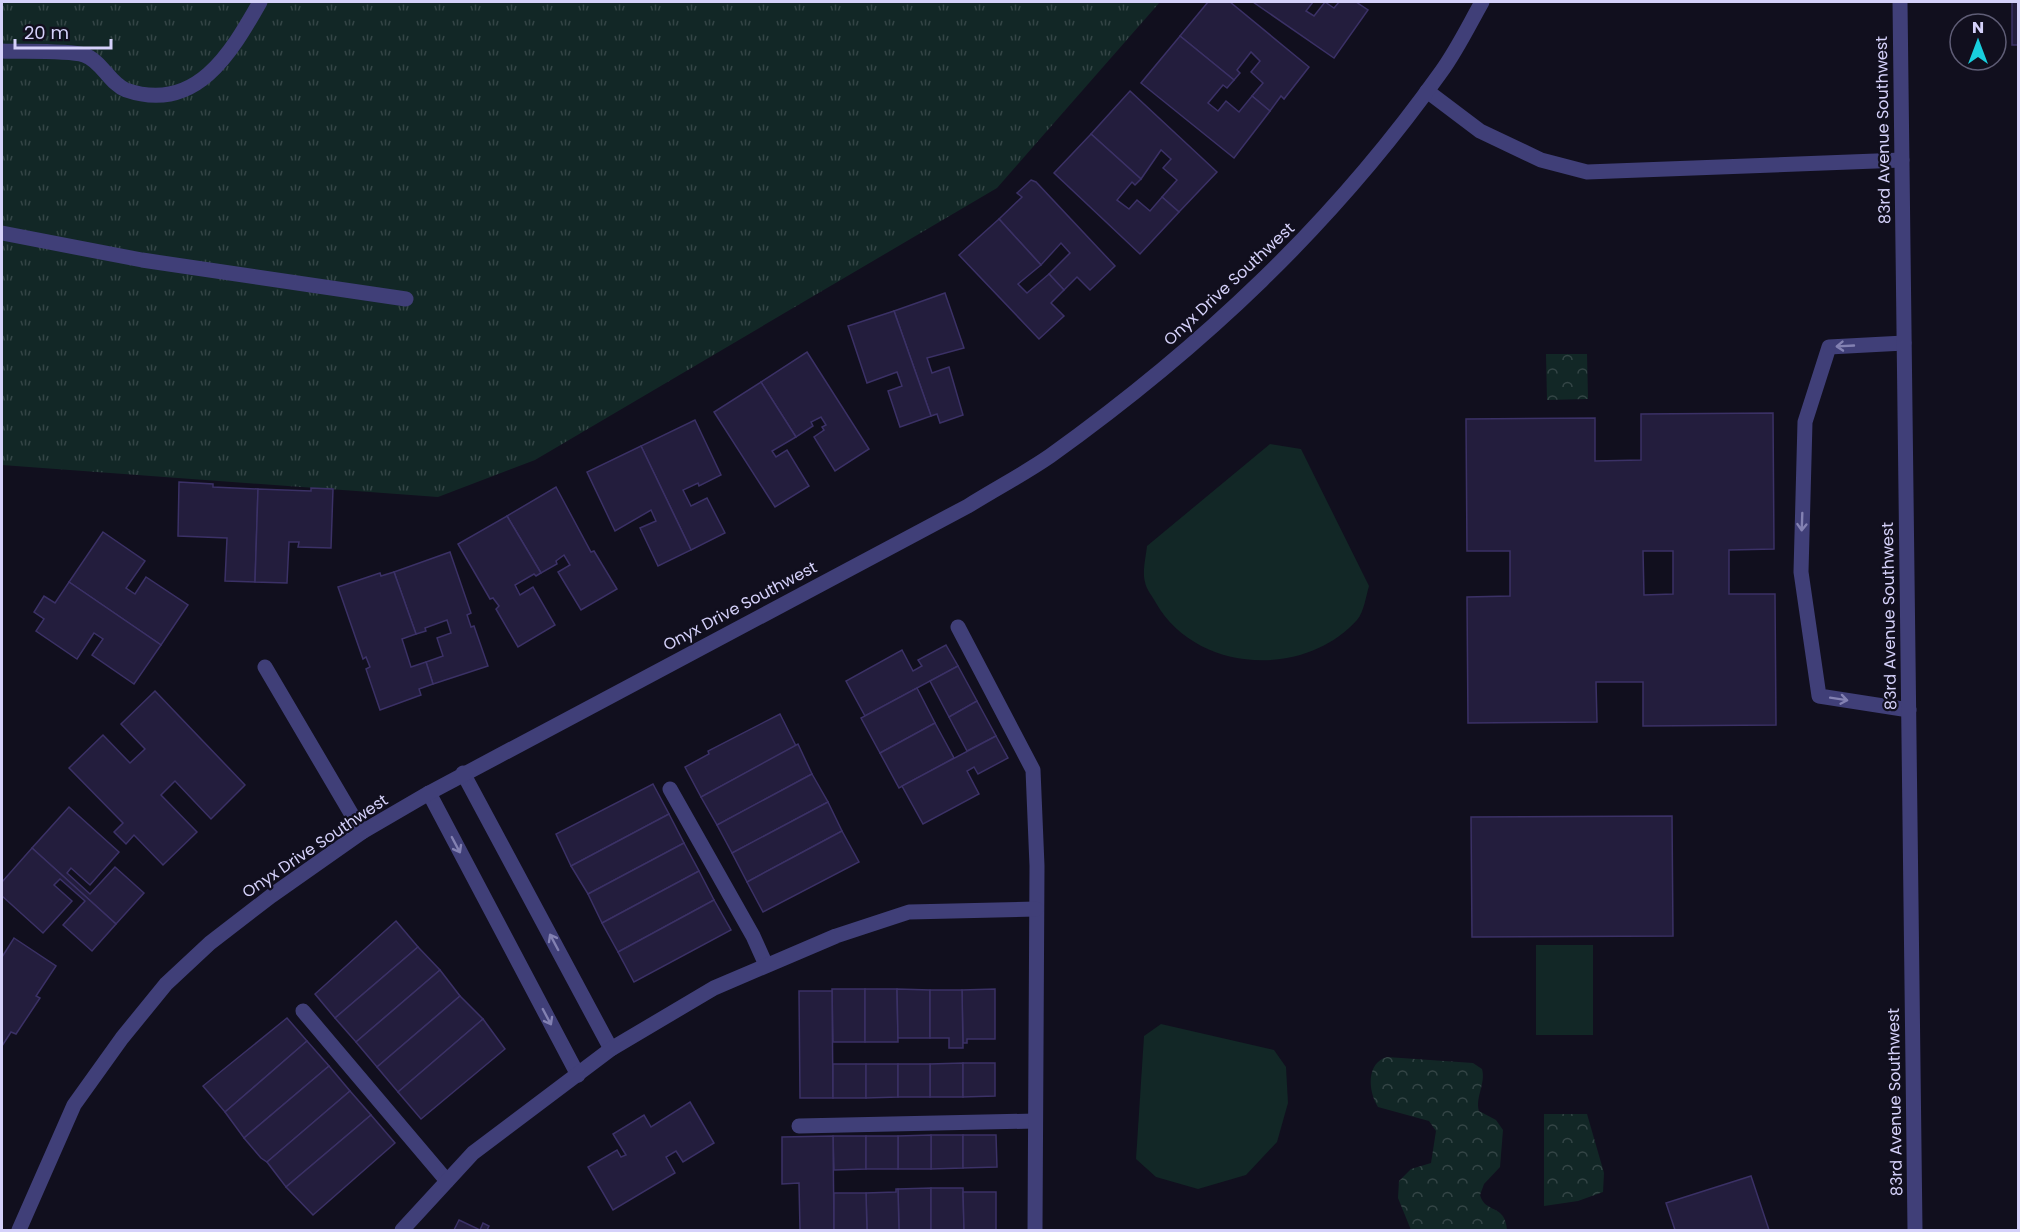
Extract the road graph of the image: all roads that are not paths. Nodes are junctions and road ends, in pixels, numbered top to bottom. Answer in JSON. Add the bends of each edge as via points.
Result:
{"nodes":[{"id":1,"x":260,"y":2,"type":"edge"},
{"id":2,"x":1482,"y":2,"type":"edge"},
{"id":3,"x":1900,"y":2,"type":"edge"},
{"id":4,"x":2,"y":51,"type":"edge"},
{"id":5,"x":1427,"y":91,"type":"junction"},
{"id":6,"x":1902,"y":160,"type":"junction"},
{"id":7,"x":2,"y":233,"type":"edge"},
{"id":8,"x":405,"y":299,"type":"dead end"},
{"id":9,"x":1904,"y":343,"type":"junction"},
{"id":10,"x":958,"y":627,"type":"dead end"},
{"id":11,"x":265,"y":667,"type":"dead end"},
{"id":12,"x":1909,"y":710,"type":"junction"},
{"id":13,"x":463,"y":773,"type":"junction"},
{"id":14,"x":670,"y":789,"type":"dead end"},
{"id":15,"x":429,"y":793,"type":"junction"},
{"id":16,"x":362,"y":832,"type":"junction"},
{"id":17,"x":1036,"y":909,"type":"junction"},
{"id":18,"x":766,"y":964,"type":"junction"},
{"id":19,"x":303,"y":1011,"type":"dead end"},
{"id":20,"x":611,"y":1049,"type":"junction"},
{"id":21,"x":578,"y":1075,"type":"junction"},
{"id":22,"x":1035,"y":1121,"type":"junction"},
{"id":23,"x":799,"y":1126,"type":"dead end"},
{"id":24,"x":447,"y":1181,"type":"junction"},
{"id":25,"x":18,"y":1230,"type":"edge"},
{"id":26,"x":402,"y":1230,"type":"edge"},
{"id":27,"x":1035,"y":1230,"type":"edge"},
{"id":28,"x":1915,"y":1230,"type":"edge"}],
"edges":[{"from":1,"to":4,"type":"street","via":[[216,70],[191,87],[156,96],[123,89],[85,55]]},
{"from":2,"to":5,"type":"street","name":"Onyx Drive Southwest"},
{"from":3,"to":6,"type":"street","name":"83rd Avenue Southwest"},
{"from":5,"to":6,"type":"street","via":[[1480,131],[1542,160],[1587,172]]},
{"from":5,"to":13,"type":"street","name":"Onyx Drive Southwest","via":[[1292,253],[1199,341],[1048,457],[968,506]]},
{"from":6,"to":9,"type":"street","name":"83rd Avenue Southwest"},
{"from":7,"to":8,"type":"street","via":[[142,260]]},
{"from":9,"to":12,"type":"street","name":"83rd Avenue Southwest"},
{"from":9,"to":12,"type":"street","one_way":true,"via":[[1829,347],[1805,422],[1801,572],[1819,696]]},
{"from":10,"to":17,"type":"street","via":[[1033,770]]},
{"from":11,"to":16,"type":"street"},
{"from":12,"to":28,"type":"street","name":"83rd Avenue Southwest"},
{"from":13,"to":15,"type":"street","name":"Onyx Drive Southwest"},
{"from":20,"to":13,"type":"street","one_way":true},
{"from":14,"to":18,"type":"street"},
{"from":15,"to":16,"type":"street","name":"Onyx Drive Southwest"},
{"from":15,"to":21,"type":"street","one_way":true},
{"from":16,"to":25,"type":"street","name":"Onyx Drive Southwest","via":[[210,943],[166,984],[74,1105]]},
{"from":17,"to":18,"type":"street","via":[[909,912]]},
{"from":17,"to":22,"type":"street"},
{"from":18,"to":20,"type":"street","via":[[714,988]]},
{"from":19,"to":24,"type":"street"},
{"from":20,"to":21,"type":"street"},
{"from":21,"to":24,"type":"street","via":[[473,1154]]},
{"from":22,"to":23,"type":"street"},
{"from":22,"to":27,"type":"street"},
{"from":24,"to":26,"type":"street"}]}
